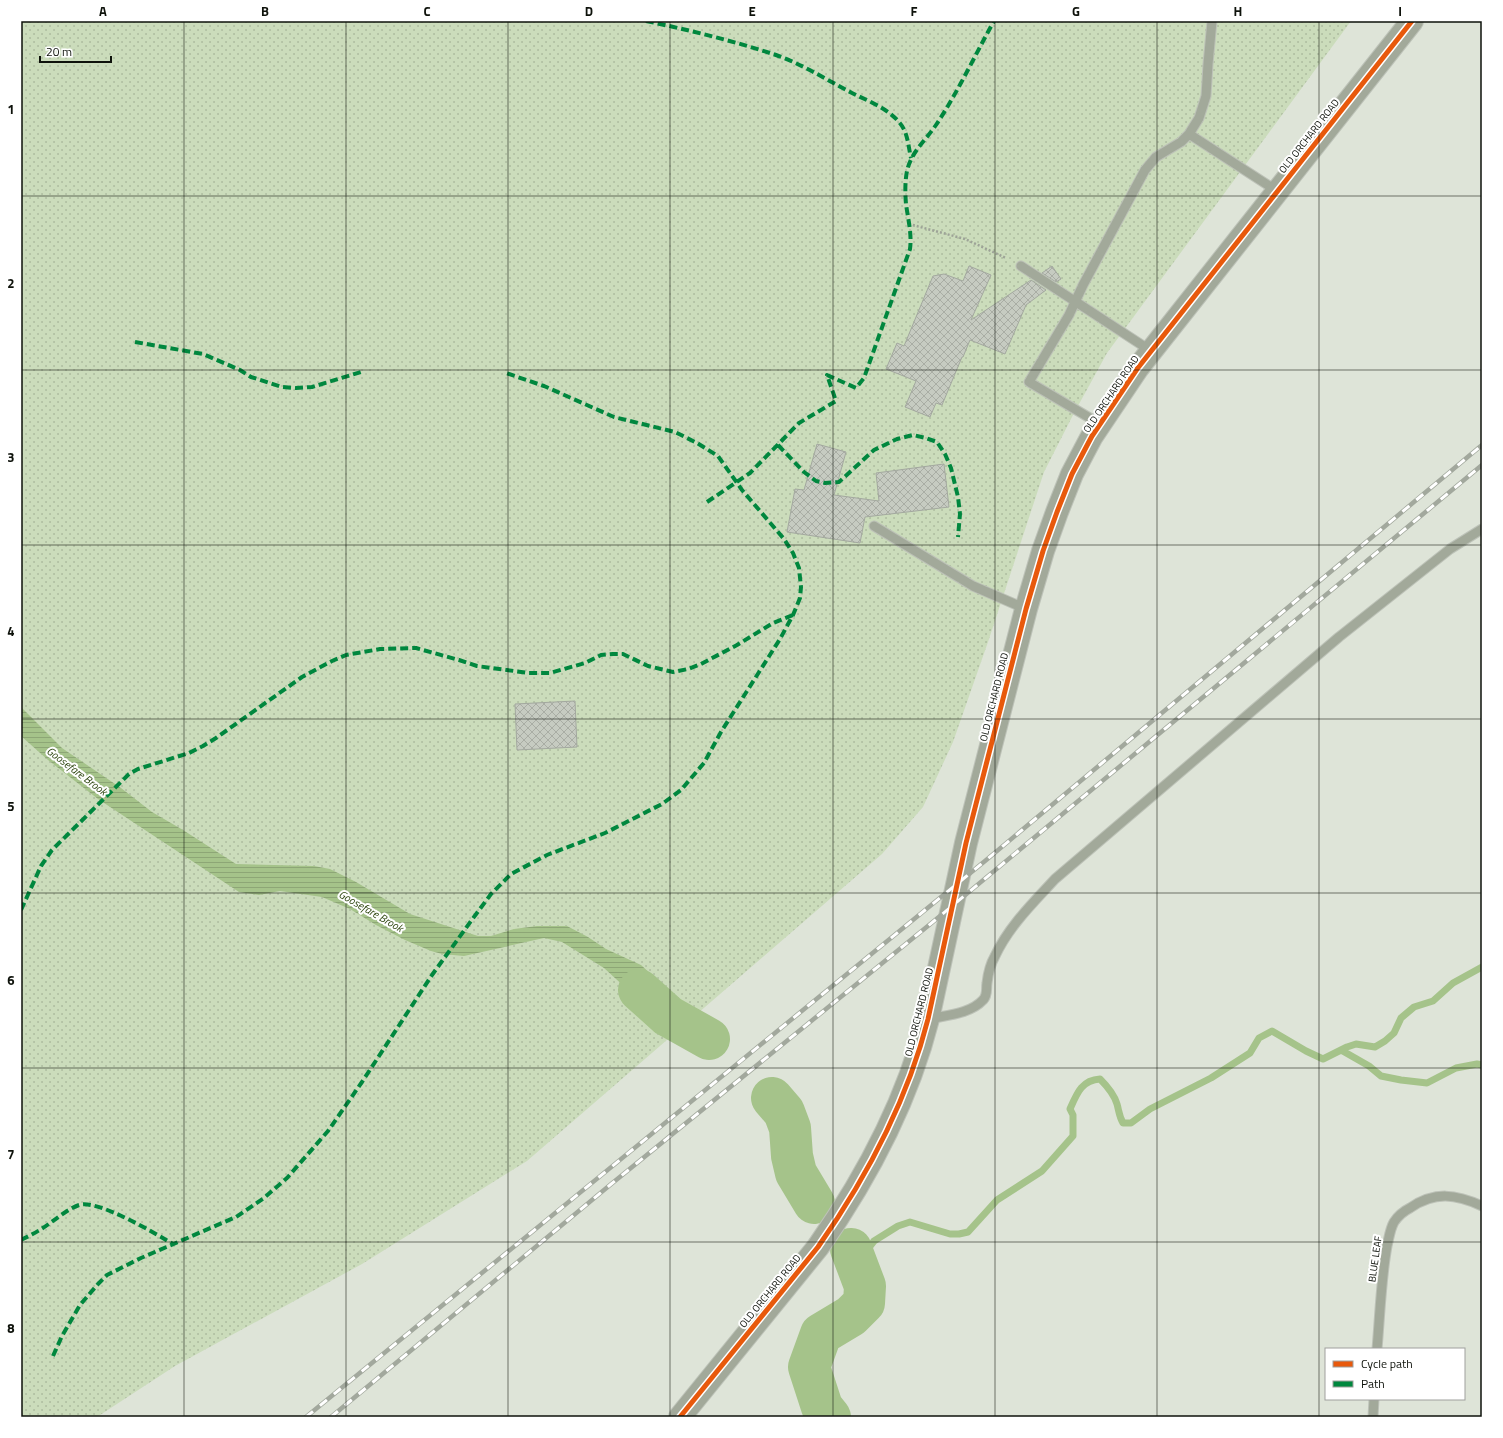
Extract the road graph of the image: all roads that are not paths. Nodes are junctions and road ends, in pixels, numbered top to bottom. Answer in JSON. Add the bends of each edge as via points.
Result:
{"nodes":[{"id":1,"x":1212,"y":21,"type":"edge"},
{"id":2,"x":1412,"y":21,"type":"edge"},
{"id":3,"x":1189,"y":134,"type":"junction"},
{"id":4,"x":1277,"y":191,"type":"junction"},
{"id":5,"x":1021,"y":266,"type":"road end"},
{"id":6,"x":1076,"y":302,"type":"junction"},
{"id":7,"x":1151,"y":351,"type":"junction"},
{"id":8,"x":1100,"y":424,"type":"junction"},
{"id":9,"x":874,"y":526,"type":"dead end"},
{"id":10,"x":1482,"y":529,"type":"edge"},
{"id":11,"x":1026,"y":609,"type":"junction"},
{"id":12,"x":928,"y":1019,"type":"junction"},
{"id":13,"x":1482,"y":1206,"type":"edge"},
{"id":14,"x":1377,"y":1348,"type":"edge"},
{"id":15,"x":1374,"y":1400,"type":"edge"},
{"id":16,"x":680,"y":1417,"type":"edge"},
{"id":17,"x":1373,"y":1417,"type":"edge"}],
"edges":[{"from":1,"to":3,"type":"lane","via":[[1206,96],[1200,118]]},
{"from":2,"to":4,"type":"street","name":"OLD ORCHARD ROAD"},
{"from":3,"to":4,"type":"lane"},
{"from":3,"to":6,"type":"lane","via":[[1156,157],[1144,170]]},
{"from":4,"to":7,"type":"street","name":"OLD ORCHARD ROAD"},
{"from":5,"to":6,"type":"lane"},
{"from":6,"to":7,"type":"lane"},
{"from":6,"to":8,"type":"lane","via":[[1029,382]]},
{"from":7,"to":8,"type":"street","name":"OLD ORCHARD ROAD"},
{"from":8,"to":11,"type":"street","name":"OLD ORCHARD ROAD","via":[[1072,474],[1043,551]]},
{"from":9,"to":11,"type":"lane","via":[[973,586]]},
{"from":10,"to":12,"type":"lane","via":[[1450,550],[1345,632],[1055,879],[1018,920],[995,956],[987,982],[987,994],[983,1000],[975,1007],[964,1011]]},
{"from":11,"to":12,"type":"street","name":"OLD ORCHARD ROAD","via":[[966,843]]},
{"from":12,"to":16,"type":"street","name":"OLD ORCHARD ROAD","via":[[914,1068],[892,1121],[880,1147],[837,1220]]},
{"from":13,"to":14,"type":"lane","name":"BLUE LEAF","via":[[1469,1200],[1442,1195],[1417,1203],[1394,1222],[1385,1258]]},
{"from":15,"to":17,"type":"lane"}]}
